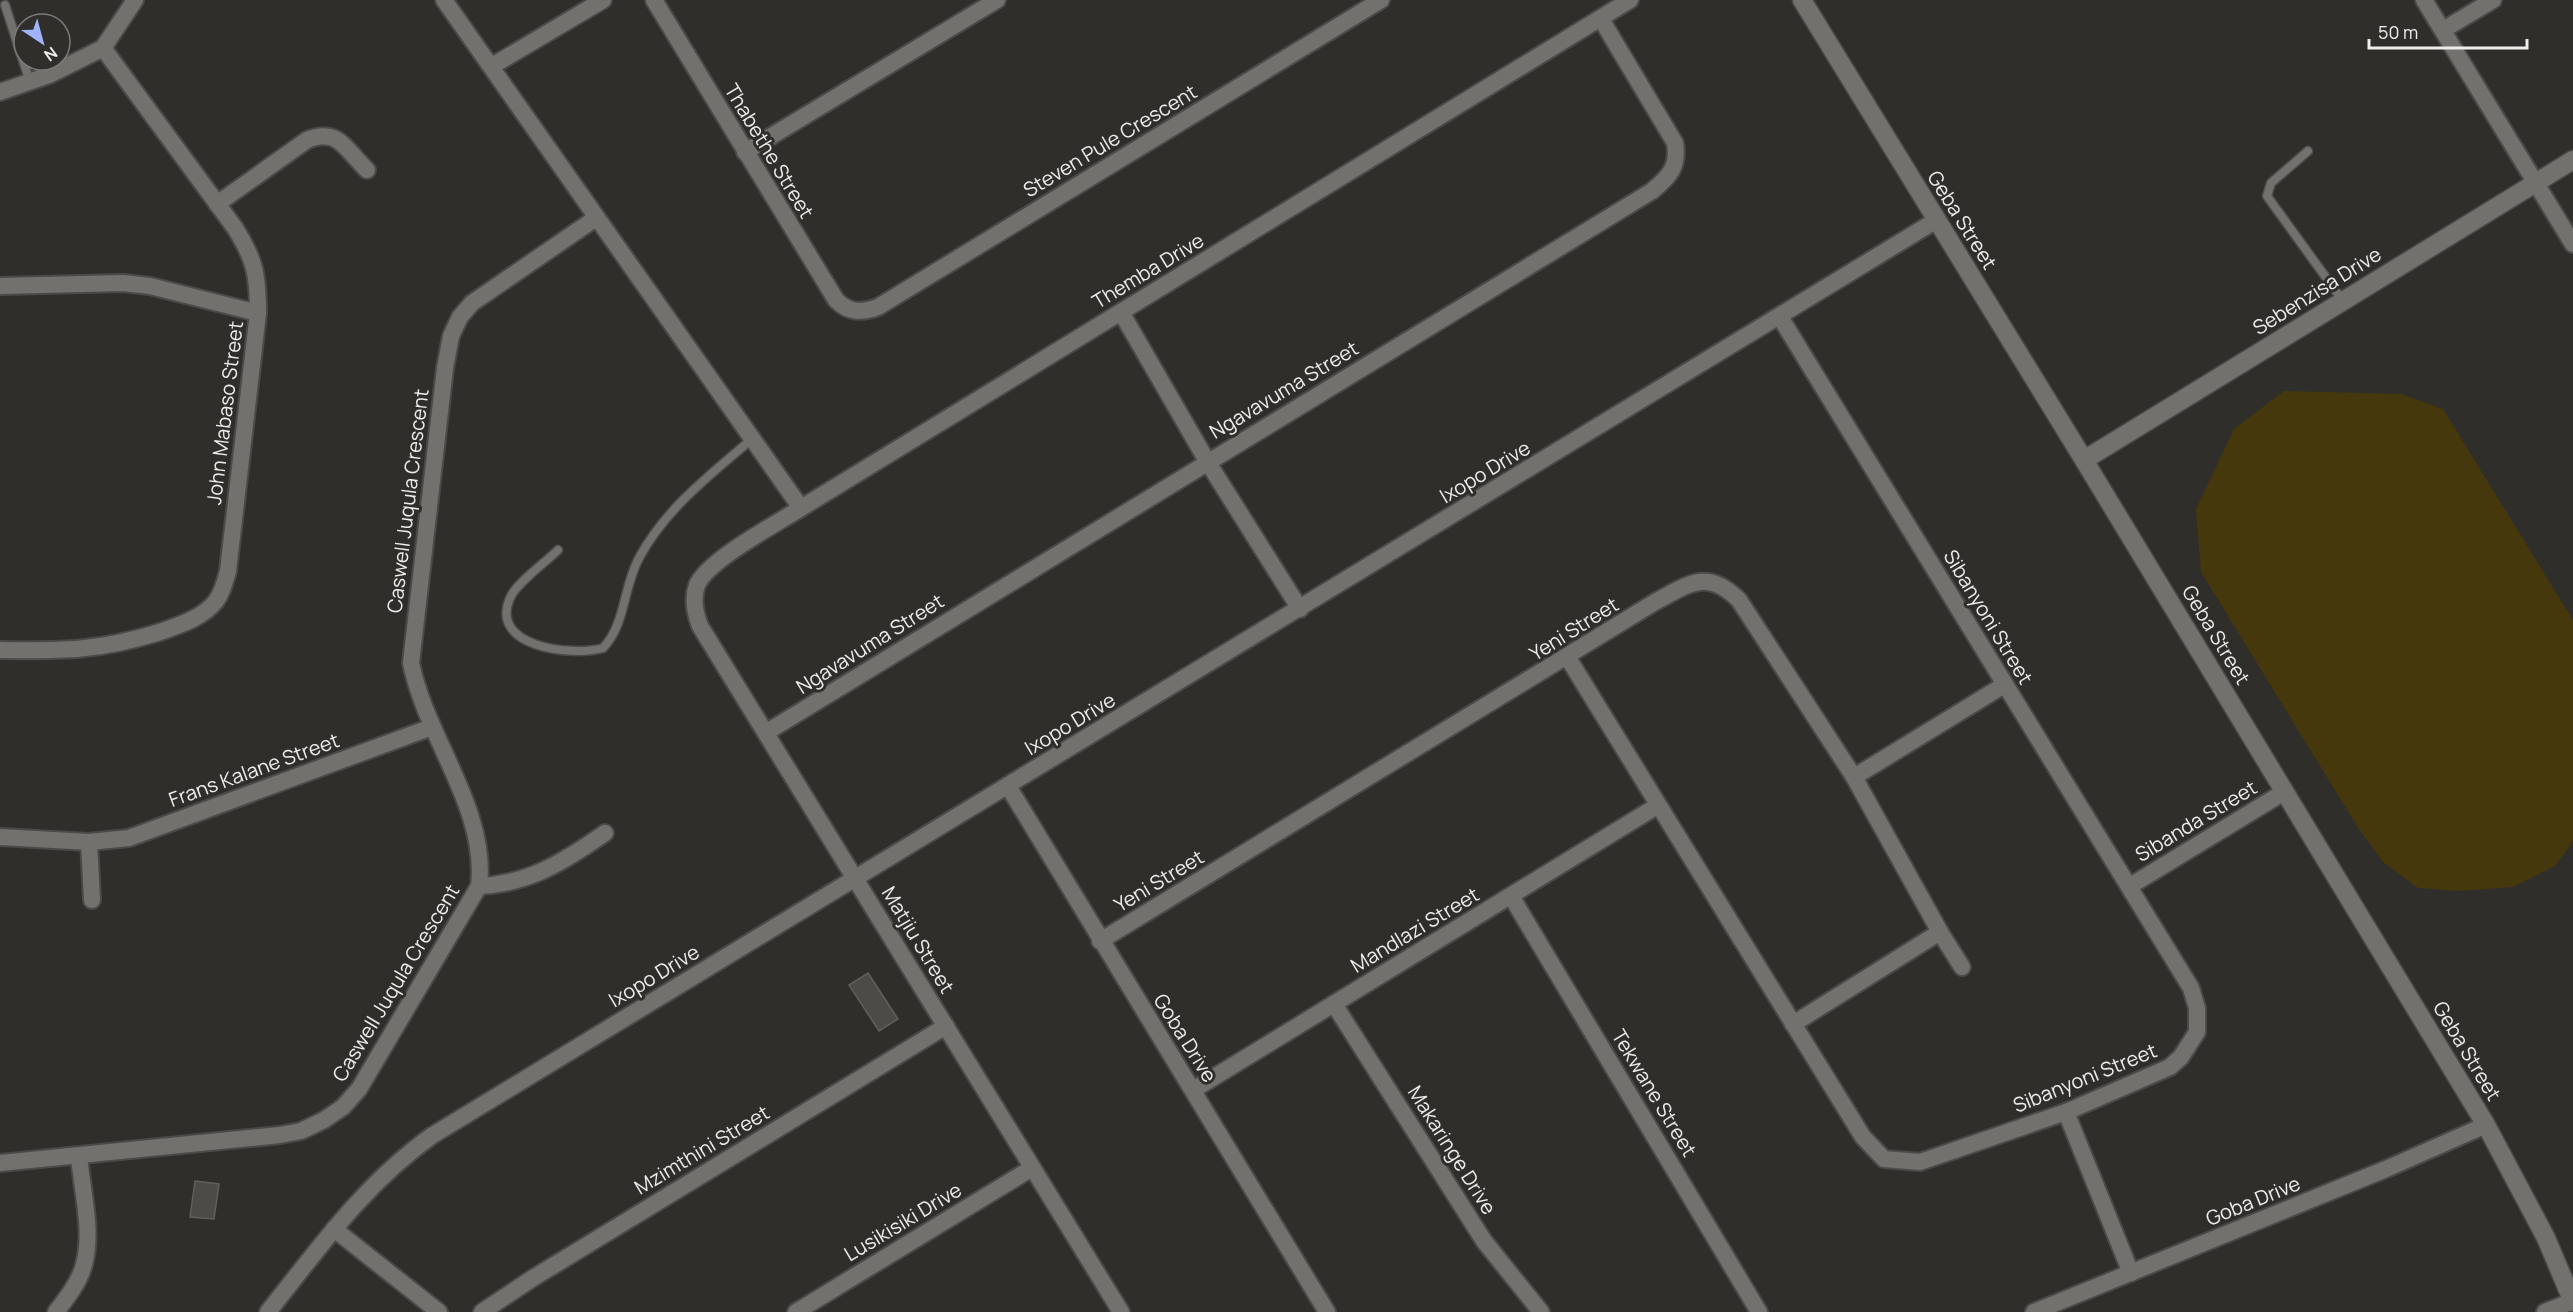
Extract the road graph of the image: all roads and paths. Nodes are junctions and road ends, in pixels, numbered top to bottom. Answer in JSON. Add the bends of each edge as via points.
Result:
{"nodes":[{"id":1,"x":135,"y":0,"type":"edge"},
{"id":2,"x":444,"y":0,"type":"edge"},
{"id":3,"x":603,"y":0,"type":"edge"},
{"id":4,"x":654,"y":0,"type":"edge"},
{"id":5,"x":997,"y":0,"type":"edge"},
{"id":6,"x":1381,"y":0,"type":"edge"},
{"id":7,"x":1630,"y":0,"type":"edge"},
{"id":8,"x":1802,"y":0,"type":"edge"},
{"id":9,"x":2424,"y":0,"type":"edge"},
{"id":10,"x":2493,"y":0,"type":"edge"},
{"id":11,"x":5,"y":4,"type":"dead end"},
{"id":12,"x":1601,"y":19,"type":"junction"},
{"id":13,"x":2443,"y":30,"type":"junction"},
{"id":14,"x":103,"y":48,"type":"junction"},
{"id":15,"x":492,"y":66,"type":"junction"},
{"id":16,"x":30,"y":82,"type":"junction"},
{"id":17,"x":0,"y":92,"type":"edge"},
{"id":18,"x":2308,"y":151,"type":"dead end"},
{"id":19,"x":745,"y":152,"type":"junction"},
{"id":20,"x":2573,"y":160,"type":"edge"},
{"id":21,"x":367,"y":170,"type":"dead end"},
{"id":22,"x":2537,"y":182,"type":"junction"},
{"id":23,"x":217,"y":204,"type":"junction"},
{"id":24,"x":596,"y":218,"type":"junction"},
{"id":25,"x":1935,"y":221,"type":"junction"},
{"id":26,"x":2573,"y":244,"type":"edge"},
{"id":27,"x":0,"y":286,"type":"edge"},
{"id":28,"x":2343,"y":301,"type":"junction"},
{"id":29,"x":859,"y":312,"type":"joint"},
{"id":30,"x":1120,"y":312,"type":"junction"},
{"id":31,"x":258,"y":313,"type":"junction"},
{"id":32,"x":1780,"y":317,"type":"junction"},
{"id":33,"x":753,"y":438,"type":"junction"},
{"id":34,"x":2084,"y":460,"type":"junction"},
{"id":35,"x":1207,"y":461,"type":"junction"},
{"id":36,"x":801,"y":508,"type":"junction"},
{"id":37,"x":558,"y":550,"type":"dead end"},
{"id":38,"x":696,"y":587,"type":"joint"},
{"id":39,"x":1300,"y":609,"type":"junction"},
{"id":40,"x":0,"y":650,"type":"edge"},
{"id":41,"x":1568,"y":658,"type":"junction"},
{"id":42,"x":2004,"y":685,"type":"junction"},
{"id":43,"x":432,"y":727,"type":"junction"},
{"id":44,"x":767,"y":732,"type":"junction"},
{"id":45,"x":1854,"y":777,"type":"junction"},
{"id":46,"x":1008,"y":786,"type":"junction"},
{"id":47,"x":2284,"y":792,"type":"junction"},
{"id":48,"x":1658,"y":806,"type":"junction"},
{"id":49,"x":605,"y":833,"type":"dead end"},
{"id":50,"x":0,"y":837,"type":"edge"},
{"id":51,"x":89,"y":842,"type":"junction"},
{"id":52,"x":856,"y":877,"type":"junction"},
{"id":53,"x":478,"y":886,"type":"junction"},
{"id":54,"x":2130,"y":886,"type":"junction"},
{"id":55,"x":1511,"y":896,"type":"junction"},
{"id":56,"x":92,"y":900,"type":"dead end"},
{"id":57,"x":1940,"y":932,"type":"junction"},
{"id":58,"x":1100,"y":941,"type":"junction"},
{"id":59,"x":1962,"y":967,"type":"dead end"},
{"id":60,"x":1334,"y":1004,"type":"junction"},
{"id":61,"x":1793,"y":1024,"type":"junction"},
{"id":62,"x":946,"y":1026,"type":"junction"},
{"id":63,"x":1193,"y":1090,"type":"junction"},
{"id":64,"x":2066,"y":1112,"type":"junction"},
{"id":65,"x":2486,"y":1125,"type":"junction"},
{"id":66,"x":79,"y":1156,"type":"junction"},
{"id":67,"x":0,"y":1163,"type":"edge"},
{"id":68,"x":1032,"y":1168,"type":"junction"},
{"id":69,"x":334,"y":1229,"type":"junction"},
{"id":70,"x":2131,"y":1273,"type":"junction"},
{"id":71,"x":2573,"y":1301,"type":"edge"},
{"id":72,"x":56,"y":1312,"type":"edge"},
{"id":73,"x":268,"y":1312,"type":"edge"},
{"id":74,"x":439,"y":1312,"type":"edge"},
{"id":75,"x":482,"y":1312,"type":"edge"},
{"id":76,"x":796,"y":1312,"type":"edge"},
{"id":77,"x":1121,"y":1312,"type":"edge"},
{"id":78,"x":1327,"y":1312,"type":"edge"},
{"id":79,"x":1541,"y":1312,"type":"edge"},
{"id":80,"x":1759,"y":1312,"type":"edge"},
{"id":81,"x":2034,"y":1312,"type":"edge"},
{"id":82,"x":2545,"y":1312,"type":"edge"}],
"edges":[{"from":1,"to":14,"type":"street"},
{"from":2,"to":15,"type":"street"},
{"from":3,"to":15,"type":"street"},
{"from":4,"to":19,"type":"street","name":"Thabethe Street"},
{"from":5,"to":19,"type":"street"},
{"from":6,"to":29,"type":"street","name":"Steven Pule Crescent","via":[[878,307]]},
{"from":7,"to":12,"type":"street","name":"Themba Drive"},
{"from":8,"to":25,"type":"street","name":"Geba Street"},
{"from":9,"to":13,"type":"street"},
{"from":10,"to":13,"type":"street"},
{"from":11,"to":16,"type":"lane"},
{"from":12,"to":30,"type":"street","name":"Themba Drive"},
{"from":12,"to":35,"type":"street","name":"Ngavavuma Street","via":[[1675,143],[1677,155],[1669,177],[1652,191]]},
{"from":13,"to":22,"type":"street"},
{"from":14,"to":16,"type":"street"},
{"from":14,"to":23,"type":"street","name":"John Mabaso Street"},
{"from":15,"to":24,"type":"street"},
{"from":16,"to":17,"type":"street"},
{"from":18,"to":28,"type":"lane","via":[[2271,183],[2267,196]]},
{"from":19,"to":29,"type":"street","name":"Thabethe Street","via":[[836,300],[844,308]]},
{"from":20,"to":22,"type":"street","name":"Sebenzisa Drive"},
{"from":21,"to":23,"type":"street","via":[[334,136],[323,134],[307,140]]},
{"from":22,"to":26,"type":"street"},
{"from":22,"to":28,"type":"street","name":"Sebenzisa Drive"},
{"from":23,"to":31,"type":"street","name":"John Mabaso Street","via":[[252,256],[258,277]]},
{"from":24,"to":33,"type":"street"},
{"from":24,"to":43,"type":"street","name":"Caswell Juqula Crescent","via":[[472,303],[460,317],[452,336],[440,403],[411,663],[416,688]]},
{"from":25,"to":32,"type":"street","name":"Ixopo Drive"},
{"from":25,"to":34,"type":"street","name":"Geba Street"},
{"from":27,"to":31,"type":"street","via":[[123,283]]},
{"from":28,"to":34,"type":"street","name":"Sebenzisa Drive"},
{"from":30,"to":35,"type":"street"},
{"from":30,"to":36,"type":"street","name":"Themba Drive"},
{"from":31,"to":40,"type":"street","name":"John Mabaso Street","via":[[228,571],[216,602],[175,627],[106,647]]},
{"from":32,"to":39,"type":"street","name":"Ixopo Drive"},
{"from":32,"to":42,"type":"street","name":"Sibanyoni Street"},
{"from":33,"to":36,"type":"street"},
{"from":33,"to":37,"type":"lane","via":[[668,514],[630,575],[618,625],[603,648],[590,652],[537,646],[516,633],[509,621],[507,607],[512,594]]},
{"from":34,"to":47,"type":"street","name":"Geba Street"},
{"from":35,"to":39,"type":"street"},
{"from":35,"to":44,"type":"street","name":"Ngavavuma Street"},
{"from":36,"to":38,"type":"street","name":"Themba Drive","via":[[711,567]]},
{"from":38,"to":44,"type":"street","name":"Matjiu Street","via":[[695,611],[700,626]]},
{"from":39,"to":46,"type":"street","name":"Ixopo Drive"},
{"from":41,"to":45,"type":"street","name":"Yeni Street","via":[[1693,582],[1709,580],[1722,584],[1739,600]]},
{"from":41,"to":48,"type":"street","name":"Sibanyoni Street"},
{"from":41,"to":58,"type":"street","name":"Yeni Street"},
{"from":42,"to":45,"type":"street"},
{"from":42,"to":54,"type":"street","name":"Sibanyoni Street"},
{"from":43,"to":51,"type":"street","name":"Frans Kalane Street","via":[[129,838]]},
{"from":43,"to":53,"type":"street","name":"Caswell Juqula Crescent","via":[[476,835],[481,863]]},
{"from":44,"to":52,"type":"street","name":"Matjiu Street"},
{"from":45,"to":57,"type":"street","name":"Yeni Street"},
{"from":46,"to":52,"type":"street","name":"Ixopo Drive"},
{"from":46,"to":58,"type":"street","name":"Goba Drive"},
{"from":47,"to":54,"type":"street","name":"Sibanda Street"},
{"from":47,"to":65,"type":"street","name":"Geba Street"},
{"from":48,"to":55,"type":"street","name":"Mandlazi Street"},
{"from":48,"to":61,"type":"street","name":"Sibanyoni Street"},
{"from":49,"to":53,"type":"street","via":[[534,876],[505,885]]},
{"from":50,"to":51,"type":"street","name":"Frans Kalane Street"},
{"from":51,"to":56,"type":"street"},
{"from":52,"to":62,"type":"street","name":"Matjiu Street"},
{"from":52,"to":69,"type":"street","name":"Ixopo Drive","via":[[433,1135],[389,1168]]},
{"from":53,"to":66,"type":"street","name":"Caswell Juqula Crescent","via":[[370,1074],[343,1107],[324,1120],[280,1135]]},
{"from":54,"to":64,"type":"street","name":"Sibanyoni Street","via":[[2191,988],[2197,1008],[2197,1032],[2170,1067]]},
{"from":55,"to":60,"type":"street","name":"Mandlazi Street"},
{"from":55,"to":80,"type":"street","name":"Tekwane Street"},
{"from":57,"to":59,"type":"street","name":"Yeni Street"},
{"from":57,"to":61,"type":"street"},
{"from":58,"to":63,"type":"street","name":"Goba Drive"},
{"from":60,"to":63,"type":"street","name":"Mandlazi Street"},
{"from":60,"to":79,"type":"street","name":"Makaringe Drive","via":[[1484,1241]]},
{"from":61,"to":64,"type":"street","name":"Sibanyoni Street","via":[[1863,1137],[1884,1159],[1920,1162]]},
{"from":62,"to":68,"type":"street","name":"Matjiu Street"},
{"from":62,"to":75,"type":"street","name":"Mzimthini Street"},
{"from":63,"to":78,"type":"street","name":"Goba Drive"},
{"from":64,"to":70,"type":"street"},
{"from":65,"to":70,"type":"street","name":"Goba Drive"},
{"from":65,"to":71,"type":"street","name":"Geba Street","via":[[2546,1238]]},
{"from":66,"to":67,"type":"street","name":"Caswell Juqula Crescent"},
{"from":66,"to":72,"type":"street","via":[[86,1253],[82,1269]]},
{"from":68,"to":76,"type":"street","name":"Lusikisiki Drive"},
{"from":68,"to":77,"type":"street","name":"Matjiu Street"},
{"from":69,"to":73,"type":"street","name":"Ixopo Drive"},
{"from":69,"to":74,"type":"street"},
{"from":70,"to":81,"type":"street","name":"Goba Drive"},
{"from":71,"to":82,"type":"street"}]}
